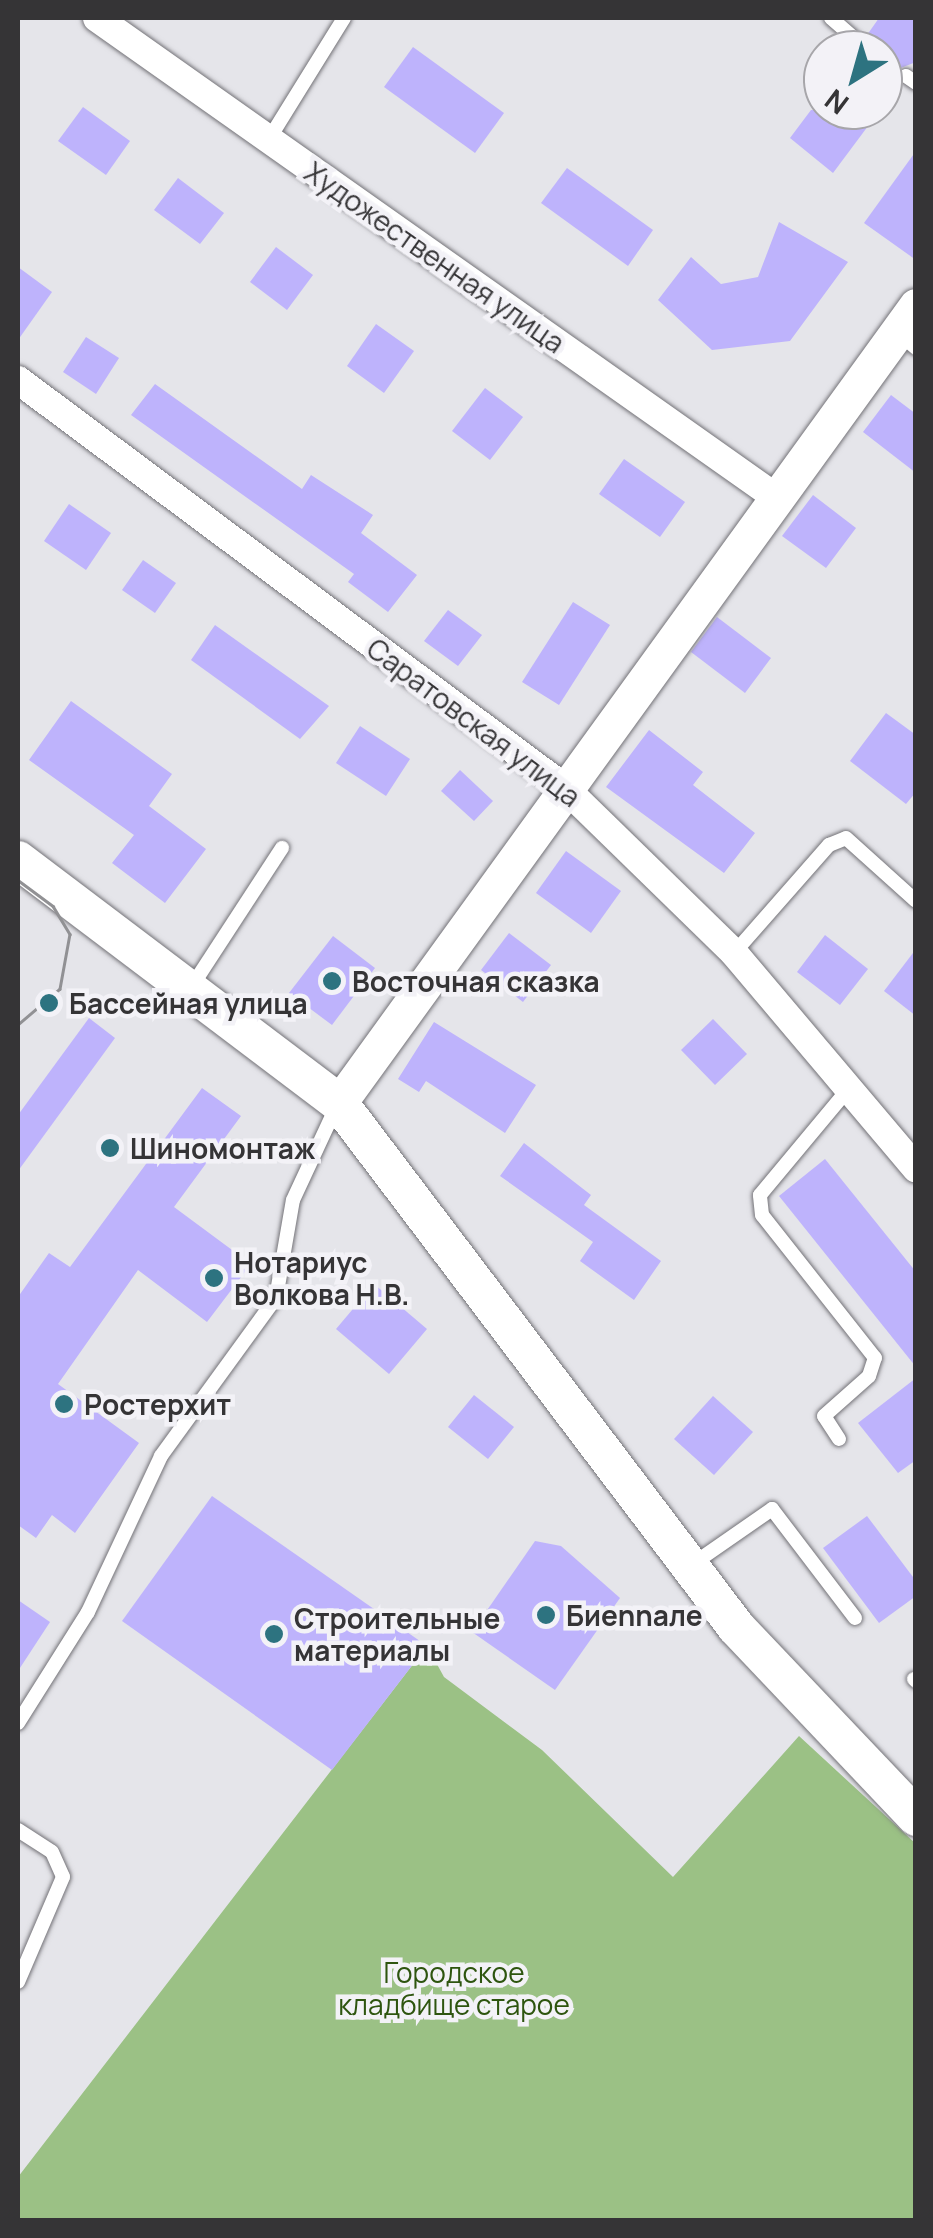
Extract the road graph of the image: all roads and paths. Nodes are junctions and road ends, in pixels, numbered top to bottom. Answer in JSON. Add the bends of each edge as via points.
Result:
{"nodes":[{"id":1,"x":96,"y":18,"type":"edge"},
{"id":2,"x":341,"y":19,"type":"edge"},
{"id":3,"x":269,"y":139,"type":"junction"},
{"id":4,"x":909,"y":328,"type":"edge"},
{"id":5,"x":18,"y":380,"type":"edge"},
{"id":6,"x":774,"y":496,"type":"junction"},
{"id":7,"x":565,"y":788,"type":"junction"},
{"id":8,"x":282,"y":848,"type":"dead end"},
{"id":9,"x":18,"y":860,"type":"edge"},
{"id":10,"x":916,"y":901,"type":"edge"},
{"id":11,"x":734,"y":953,"type":"junction"},
{"id":12,"x":192,"y":987,"type":"junction"},
{"id":13,"x":850,"y":1088,"type":"junction"},
{"id":14,"x":339,"y":1103,"type":"junction"},
{"id":15,"x":916,"y":1168,"type":"edge"},
{"id":16,"x":839,"y":1439,"type":"dead end"},
{"id":17,"x":690,"y":1566,"type":"junction"},
{"id":18,"x":856,"y":1618,"type":"dead end"},
{"id":19,"x":18,"y":1723,"type":"edge"},
{"id":20,"x":911,"y":1804,"type":"edge"},
{"id":21,"x":18,"y":1830,"type":"edge"},
{"id":22,"x":18,"y":1982,"type":"edge"}],
"edges":[{"from":1,"to":3,"type":"street","name":"Художественная улица"},
{"from":2,"to":3,"type":"lane"},
{"from":3,"to":6,"type":"street","name":"Художественная улица"},
{"from":4,"to":6,"type":"street"},
{"from":5,"to":7,"type":"street","name":"Саратовская улица"},
{"from":6,"to":7,"type":"street"},
{"from":7,"to":11,"type":"street","name":"Саратовская улица"},
{"from":7,"to":14,"type":"street"},
{"from":8,"to":12,"type":"lane"},
{"from":9,"to":12,"type":"main road"},
{"from":10,"to":11,"type":"lane","via":[[846,838],[829,844]]},
{"from":11,"to":13,"type":"street","name":"Саратовская улица"},
{"from":12,"to":14,"type":"main road"},
{"from":13,"to":15,"type":"street","name":"Саратовская улица"},
{"from":13,"to":16,"type":"lane","via":[[760,1195],[762,1215],[876,1358],[869,1376],[824,1416]]},
{"from":14,"to":17,"type":"main road"},
{"from":14,"to":19,"type":"lane","via":[[293,1200],[276,1298],[160,1456],[88,1612]]},
{"from":17,"to":18,"type":"lane","via":[[772,1509]]},
{"from":17,"to":20,"type":"main road","via":[[802,1706]]},
{"from":21,"to":22,"type":"lane","via":[[52,1852],[63,1878]]}]}
